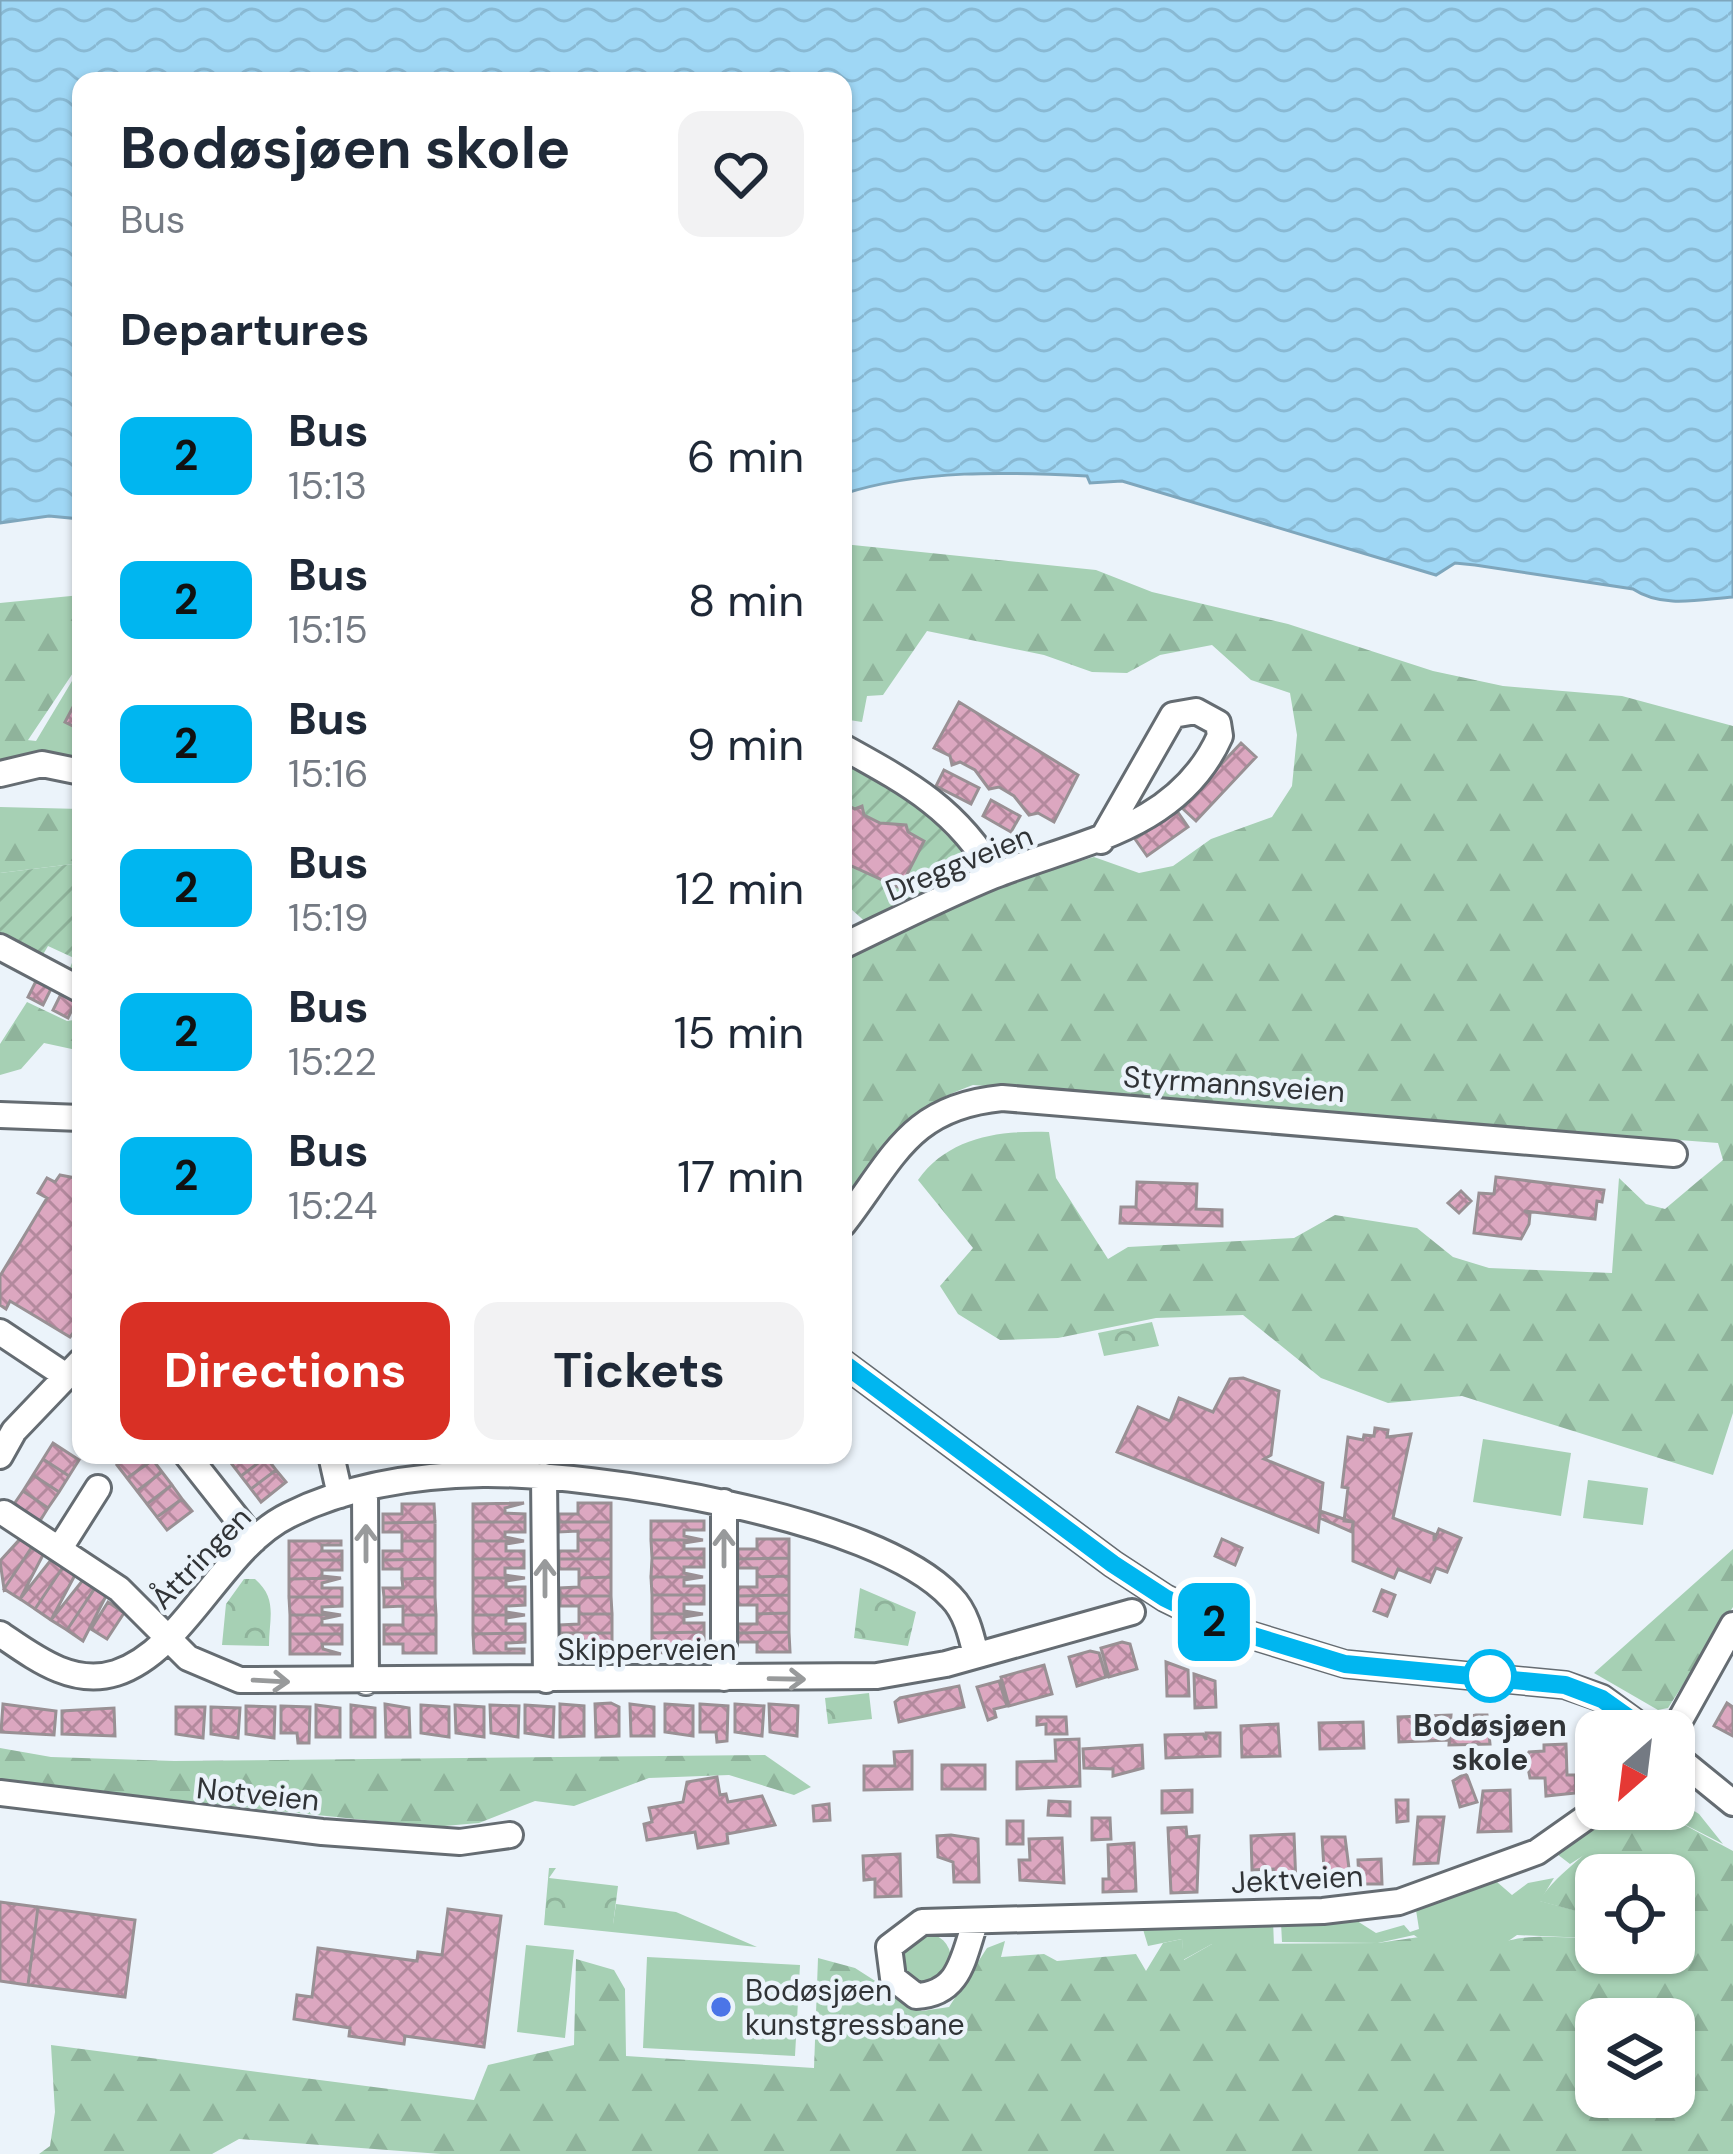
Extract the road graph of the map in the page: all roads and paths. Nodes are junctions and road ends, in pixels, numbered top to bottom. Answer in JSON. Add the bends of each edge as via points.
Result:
{"nodes":[{"id":1,"x":852,"y":751,"type":"edge"},
{"id":2,"x":72,"y":770,"type":"edge"},
{"id":3,"x":0,"y":774,"type":"edge"},
{"id":4,"x":1101,"y":841,"type":"junction"},
{"id":5,"x":995,"y":875,"type":"junction"},
{"id":6,"x":852,"y":942,"type":"edge"},
{"id":7,"x":0,"y":946,"type":"edge"},
{"id":8,"x":72,"y":985,"type":"edge"},
{"id":9,"x":0,"y":1115,"type":"edge"},
{"id":10,"x":72,"y":1118,"type":"edge"},
{"id":11,"x":1674,"y":1154,"type":"dead end"},
{"id":12,"x":852,"y":1210,"type":"edge"},
{"id":13,"x":0,"y":1332,"type":"edge"},
{"id":14,"x":72,"y":1368,"type":"edge"},
{"id":15,"x":852,"y":1370,"type":"edge"},
{"id":16,"x":7,"y":1427,"type":"edge"},
{"id":17,"x":0,"y":1456,"type":"edge"},
{"id":18,"x":194,"y":1464,"type":"edge"},
{"id":19,"x":337,"y":1464,"type":"edge"},
{"id":20,"x":544,"y":1476,"type":"junction"},
{"id":21,"x":98,"y":1488,"type":"dead end"},
{"id":22,"x":352,"y":1492,"type":"junction"},
{"id":23,"x":724,"y":1502,"type":"junction"},
{"id":24,"x":4,"y":1513,"type":"dead end"},
{"id":25,"x":254,"y":1540,"type":"junction"},
{"id":26,"x":60,"y":1548,"type":"junction"},
{"id":27,"x":1132,"y":1612,"type":"dead end"},
{"id":28,"x":1733,"y":1625,"type":"edge"},
{"id":29,"x":0,"y":1634,"type":"edge"},
{"id":30,"x":166,"y":1637,"type":"junction"},
{"id":31,"x":976,"y":1654,"type":"junction"},
{"id":32,"x":724,"y":1678,"type":"junction"},
{"id":33,"x":546,"y":1680,"type":"junction"},
{"id":34,"x":366,"y":1682,"type":"junction"},
{"id":35,"x":1617,"y":1710,"type":"edge"},
{"id":36,"x":1686,"y":1710,"type":"edge"},
{"id":37,"x":1695,"y":1772,"type":"edge"},
{"id":38,"x":0,"y":1793,"type":"edge"},
{"id":39,"x":1733,"y":1803,"type":"edge"},
{"id":40,"x":1575,"y":1825,"type":"edge"},
{"id":41,"x":511,"y":1835,"type":"dead end"},
{"id":42,"x":975,"y":1923,"type":"dead end"}],
"edges":[{"from":1,"to":5,"type":"street","via":[[929,796],[980,844]]},
{"from":2,"to":3,"type":"street","via":[[42,764]]},
{"from":4,"to":4,"type":"street","name":"Dreggveien","via":[[1136,825],[1190,781],[1216,747],[1218,723],[1196,711],[1173,716]]},
{"from":4,"to":5,"type":"street","name":"Dreggveien"},
{"from":5,"to":6,"type":"street","name":"Dreggveien"},
{"from":7,"to":8,"type":"street"},
{"from":9,"to":10,"type":"street"},
{"from":11,"to":12,"type":"street","name":"Styrmannsveien","via":[[1002,1098],[963,1102],[928,1118],[892,1150]]},
{"from":13,"to":14,"type":"street"},
{"from":14,"to":16,"type":"street"},
{"from":15,"to":35,"type":"street","via":[[1113,1564],[1224,1627],[1345,1664],[1565,1685]]},
{"from":16,"to":17,"type":"street"},
{"from":18,"to":25,"type":"street"},
{"from":19,"to":22,"type":"street"},
{"from":20,"to":22,"type":"street","name":"Åttringen","via":[[481,1474]]},
{"from":20,"to":23,"type":"street","name":"Åttringen"},
{"from":33,"to":20,"type":"street","one_way":true},
{"from":21,"to":26,"type":"street"},
{"from":22,"to":25,"type":"street","name":"Åttringen","via":[[284,1517]]},
{"from":34,"to":22,"type":"street","one_way":true},
{"from":23,"to":31,"type":"street","name":"Åttringen","via":[[915,1571],[953,1599]]},
{"from":32,"to":23,"type":"street","one_way":true},
{"from":24,"to":26,"type":"street","name":"Skipperveien"},
{"from":25,"to":30,"type":"street","name":"Åttringen"},
{"from":26,"to":30,"type":"street","name":"Skipperveien","via":[[119,1589]]},
{"from":27,"to":31,"type":"street","name":"Skipperveien"},
{"from":28,"to":36,"type":"street"},
{"from":29,"to":30,"type":"street","name":"Åttringen","via":[[58,1670],[91,1677],[136,1664]]},
{"from":30,"to":34,"type":"street","name":"Skipperveien","one_way":true,"via":[[188,1658],[240,1680]]},
{"from":32,"to":31,"type":"street","name":"Skipperveien","one_way":true,"via":[[877,1676]]},
{"from":32,"to":33,"type":"street","name":"Skipperveien"},
{"from":33,"to":34,"type":"street","name":"Skipperveien"},
{"from":37,"to":39,"type":"street"},
{"from":38,"to":41,"type":"street","name":"Notveien","via":[[343,1833],[460,1842]]},
{"from":40,"to":42,"type":"street","name":"Jektveien","via":[[1537,1852],[1399,1902]]}]}
